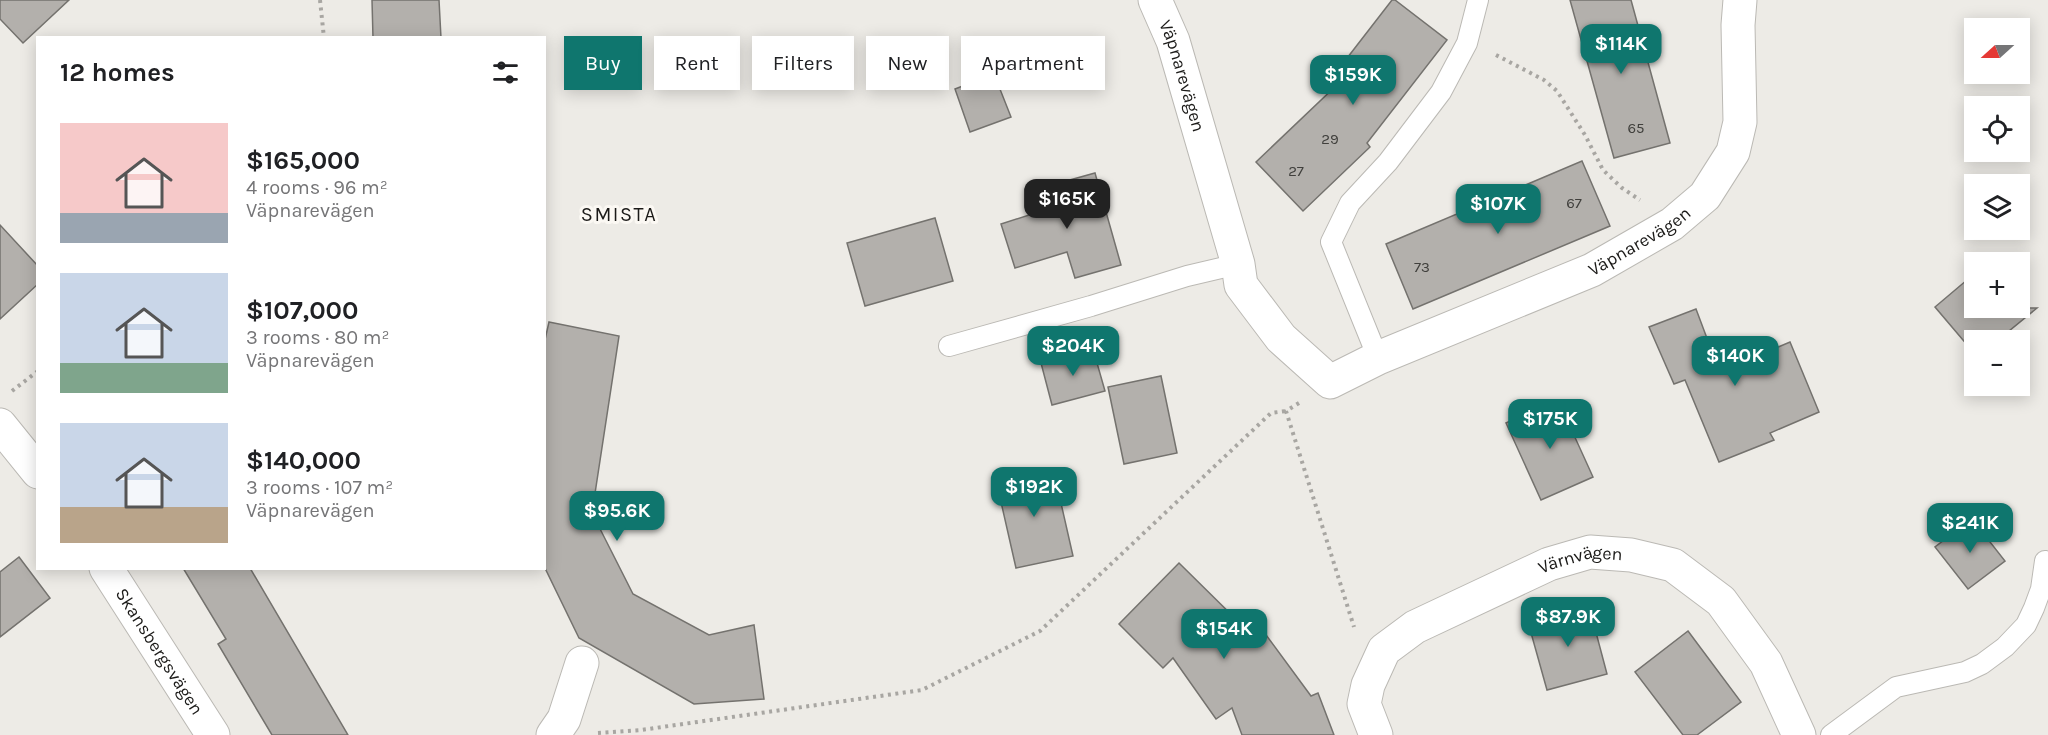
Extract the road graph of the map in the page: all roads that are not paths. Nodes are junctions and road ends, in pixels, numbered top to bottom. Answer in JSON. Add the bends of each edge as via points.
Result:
{"nodes":[{"id":1,"x":1155,"y":0,"type":"edge"},
{"id":2,"x":1478,"y":0,"type":"edge"},
{"id":3,"x":1740,"y":0,"type":"edge"},
{"id":4,"x":1238,"y":264,"type":"junction"},
{"id":5,"x":949,"y":346,"type":"dead end"},
{"id":6,"x":1378,"y":358,"type":"junction"},
{"id":7,"x":0,"y":425,"type":"edge"},
{"id":8,"x":36,"y":470,"type":"edge"},
{"id":9,"x":2044,"y":561,"type":"dead end"},
{"id":10,"x":107,"y":570,"type":"edge"},
{"id":11,"x":582,"y":663,"type":"dead end"},
{"id":12,"x":558,"y":727,"type":"edge"},
{"id":13,"x":213,"y":735,"type":"edge"},
{"id":14,"x":1376,"y":735,"type":"edge"},
{"id":15,"x":1799,"y":735,"type":"edge"},
{"id":16,"x":1831,"y":735,"type":"edge"}],
"edges":[{"from":1,"to":4,"type":"street","name":"Väpnarevägen","via":[[1173,41]]},
{"from":2,"to":6,"type":"lane","via":[[1467,43],[1440,92],[1388,162],[1350,203],[1331,242]]},
{"from":3,"to":6,"type":"street","name":"Väpnarevägen","via":[[1740,122],[1733,152],[1705,196],[1672,224],[1592,270]]},
{"from":4,"to":5,"type":"lane"},
{"from":4,"to":6,"type":"street","name":"Väpnarevägen","via":[[1241,285],[1281,338],[1330,382]]},
{"from":7,"to":8,"type":"street"},
{"from":9,"to":16,"type":"lane","via":[[2041,590],[2034,608],[2026,625],[2005,647],[1965,672],[1896,687]]},
{"from":10,"to":13,"type":"street","name":"Skansbergsvägen"},
{"from":11,"to":12,"type":"street"},
{"from":14,"to":15,"type":"street","name":"Värnvägen","via":[[1364,704],[1384,650],[1415,627],[1549,564],[1590,552],[1631,555],[1673,565],[1721,601],[1766,663]]}]}
